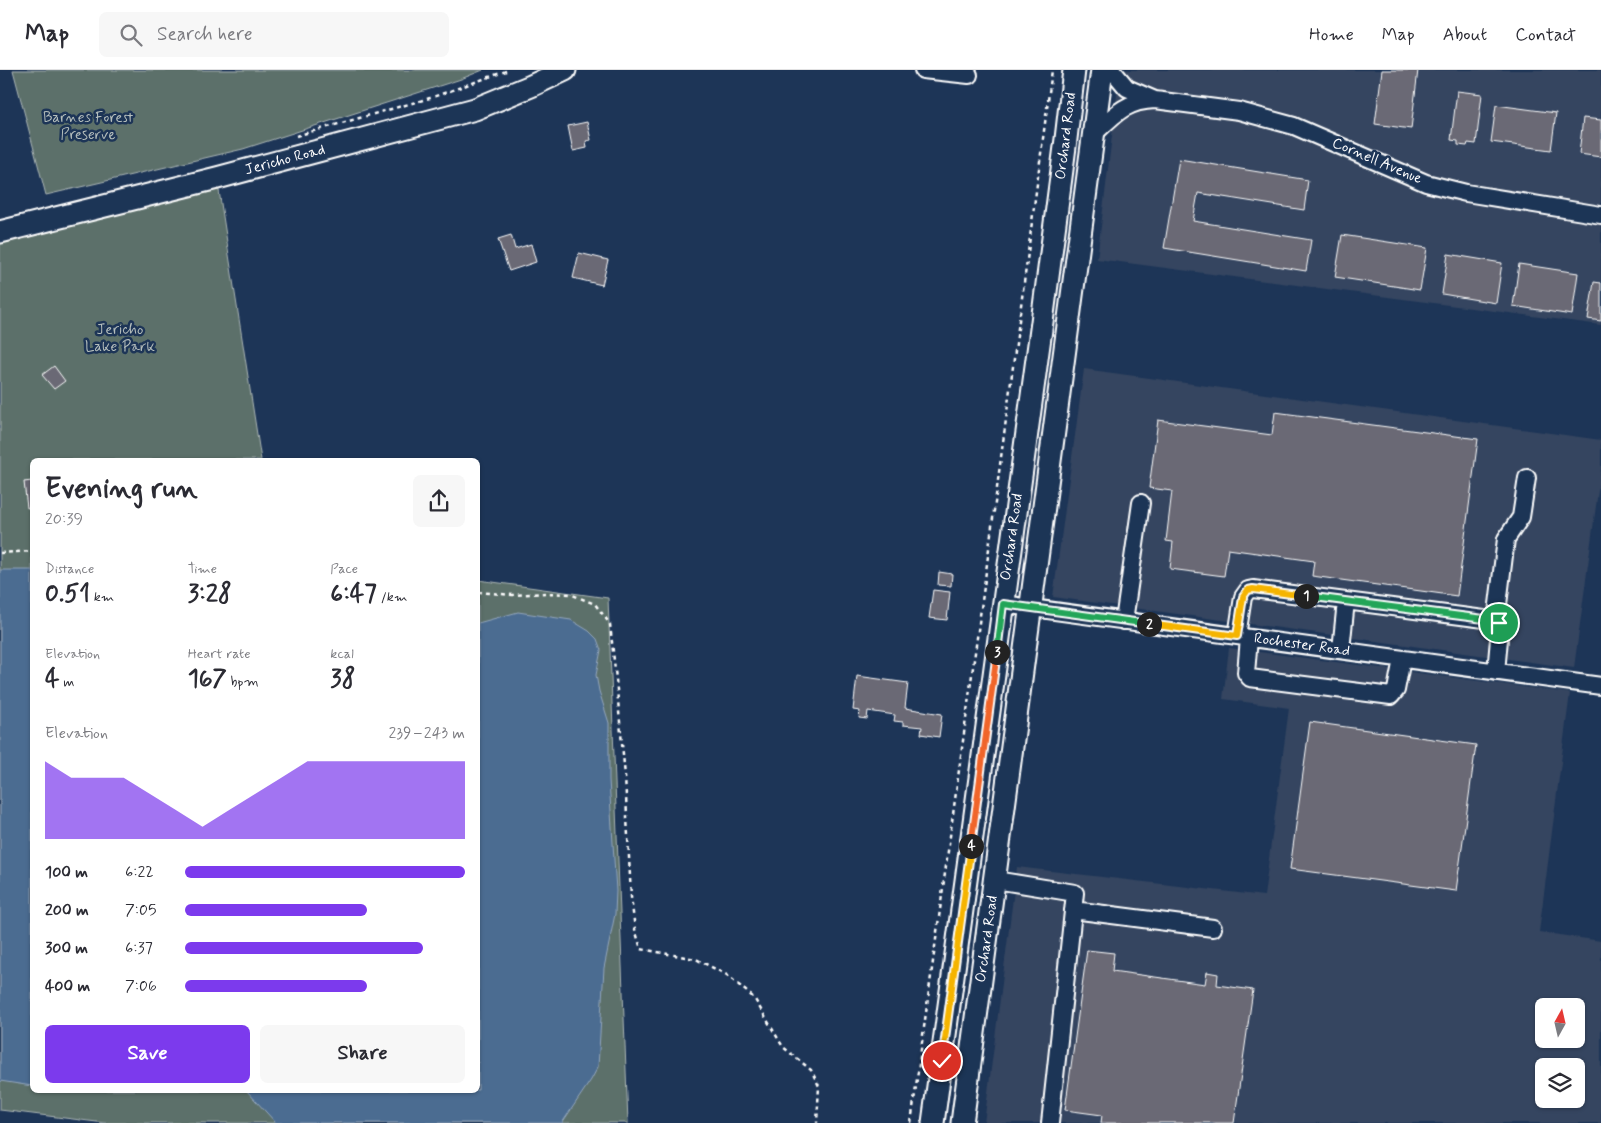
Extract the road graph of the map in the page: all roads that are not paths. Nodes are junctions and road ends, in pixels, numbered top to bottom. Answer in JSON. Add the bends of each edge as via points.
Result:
{"nodes":[{"id":1,"x":565,"y":70,"type":"edge"},
{"id":2,"x":923,"y":70,"type":"edge"},
{"id":3,"x":1074,"y":70,"type":"edge"},
{"id":4,"x":1102,"y":70,"type":"edge"},
{"id":5,"x":1112,"y":70,"type":"edge"},
{"id":6,"x":969,"y":75,"type":"dead end"},
{"id":7,"x":1155,"y":100,"type":"junction"},
{"id":8,"x":1093,"y":135,"type":"junction"},
{"id":9,"x":1601,"y":215,"type":"edge"},
{"id":10,"x":0,"y":232,"type":"edge"},
{"id":11,"x":1527,"y":478,"type":"dead end"},
{"id":12,"x":1141,"y":503,"type":"dead end"},
{"id":13,"x":1346,"y":601,"type":"junction"},
{"id":14,"x":1003,"y":604,"type":"junction"},
{"id":15,"x":1030,"y":608,"type":"junction"},
{"id":16,"x":1124,"y":621,"type":"junction"},
{"id":17,"x":1496,"y":621,"type":"junction"},
{"id":18,"x":1243,"y":637,"type":"junction"},
{"id":19,"x":1341,"y":650,"type":"junction"},
{"id":20,"x":1402,"y":659,"type":"junction"},
{"id":21,"x":1496,"y":672,"type":"junction"},
{"id":22,"x":1601,"y":686,"type":"edge"},
{"id":23,"x":995,"y":880,"type":"junction"},
{"id":24,"x":1073,"y":910,"type":"junction"},
{"id":25,"x":1214,"y":928,"type":"dead end"},
{"id":26,"x":933,"y":1123,"type":"edge"},
{"id":27,"x":962,"y":1123,"type":"edge"},
{"id":28,"x":1050,"y":1123,"type":"edge"}],
"edges":[{"from":1,"to":10,"type":"main road","name":"Jericho Road","via":[[475,109]]},
{"from":2,"to":6,"type":"street"},
{"from":3,"to":14,"type":"main road","name":"Orchard Road"},
{"from":4,"to":8,"type":"main road","name":"Orchard Road"},
{"from":5,"to":7,"type":"street","name":"Cornell Avenue","via":[[1127,88]]},
{"from":7,"to":8,"type":"street","name":"Cornell Avenue","via":[[1128,105]]},
{"from":7,"to":9,"type":"street","name":"Cornell Avenue","via":[[1239,111],[1294,126],[1426,183],[1466,193]]},
{"from":8,"to":15,"type":"main road","name":"Orchard Road"},
{"from":11,"to":17,"type":"street","via":[[1521,517],[1506,540]]},
{"from":12,"to":16,"type":"street"},
{"from":13,"to":17,"type":"street"},
{"from":13,"to":18,"type":"street","via":[[1248,590],[1243,597]]},
{"from":13,"to":19,"type":"street"},
{"from":14,"to":15,"type":"street","name":"Rochester Road"},
{"from":14,"to":26,"type":"main road","name":"Orchard Road"},
{"from":15,"to":16,"type":"street","name":"Rochester Road"},
{"from":15,"to":23,"type":"main road","name":"Orchard Road"},
{"from":16,"to":18,"type":"street","name":"Rochester Road"},
{"from":17,"to":21,"type":"street","via":[[1500,628]]},
{"from":18,"to":19,"type":"street","name":"Rochester Road"},
{"from":18,"to":20,"type":"street","via":[[1247,676],[1250,678],[1391,696],[1396,690]]},
{"from":19,"to":20,"type":"street","name":"Rochester Road"},
{"from":20,"to":21,"type":"street","name":"Rochester Road"},
{"from":21,"to":22,"type":"street","name":"Rochester Road"},
{"from":23,"to":24,"type":"street","via":[[1075,893]]},
{"from":23,"to":27,"type":"main road","name":"Orchard Road"},
{"from":24,"to":25,"type":"street"},
{"from":24,"to":28,"type":"street"}]}
